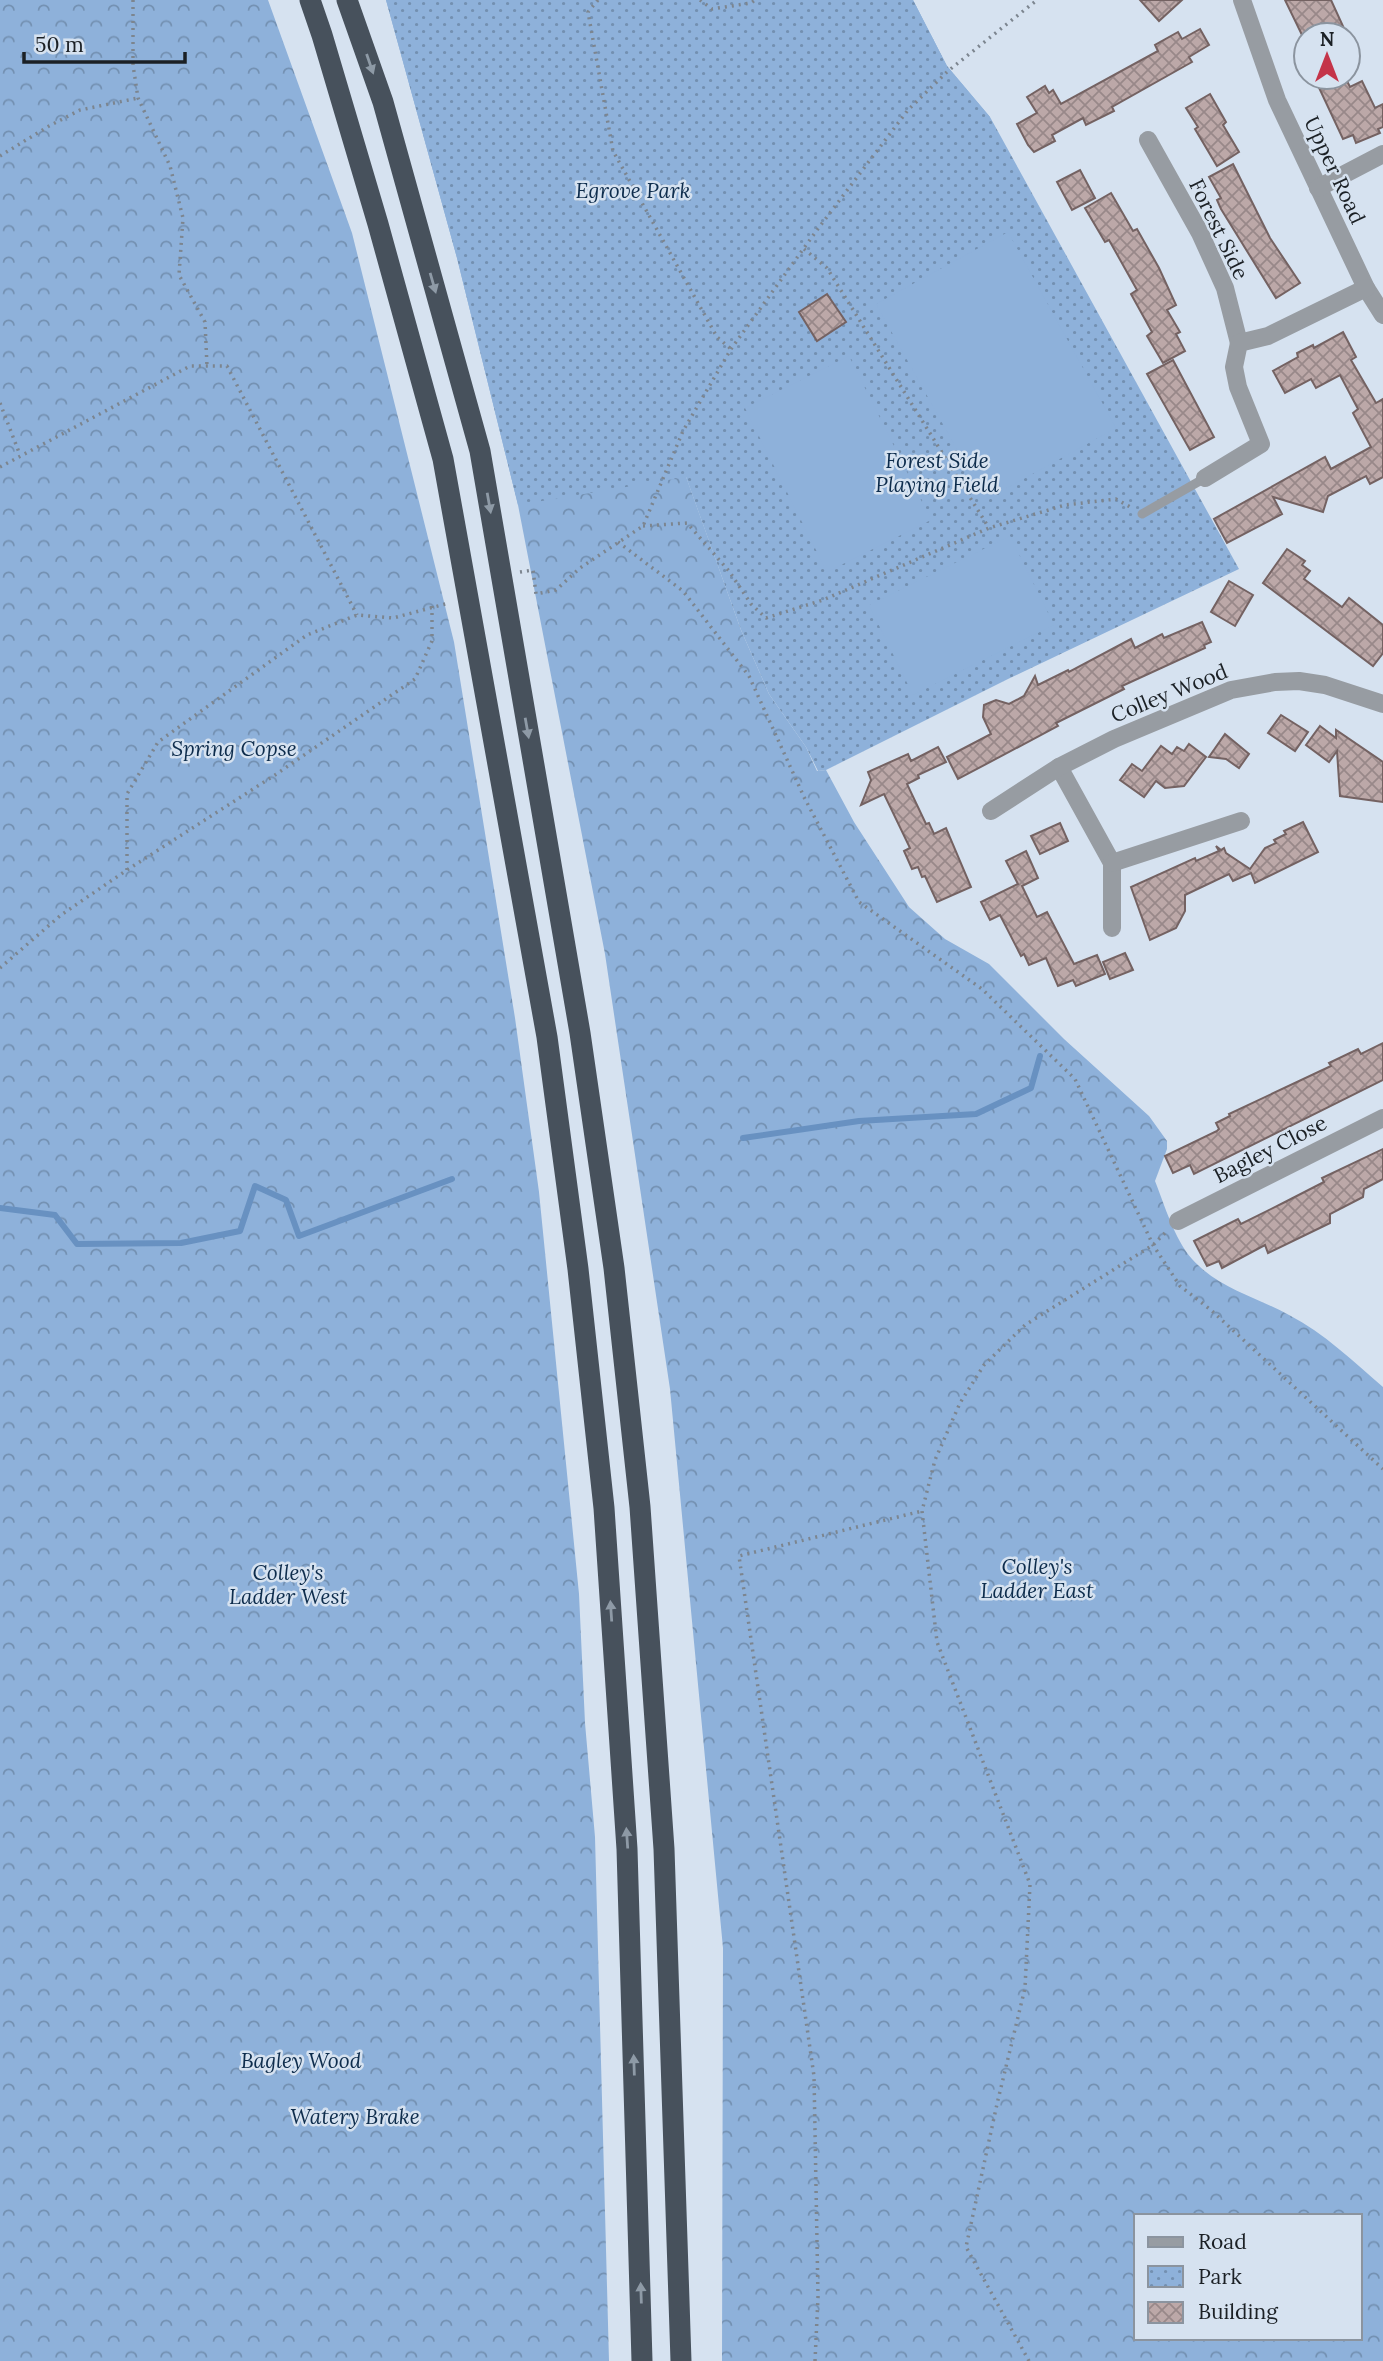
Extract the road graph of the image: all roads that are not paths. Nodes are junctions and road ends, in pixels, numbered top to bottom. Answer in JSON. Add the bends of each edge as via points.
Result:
{"nodes":[{"id":1,"x":310,"y":0,"type":"edge"},
{"id":2,"x":347,"y":0,"type":"edge"},
{"id":3,"x":1242,"y":0,"type":"edge"},
{"id":4,"x":1148,"y":140,"type":"dead end"},
{"id":5,"x":1383,"y":154,"type":"edge"},
{"id":6,"x":1318,"y":188,"type":"junction"},
{"id":7,"x":1366,"y":288,"type":"junction"},
{"id":8,"x":1383,"y":315,"type":"edge"},
{"id":9,"x":1238,"y":343,"type":"junction"},
{"id":10,"x":1205,"y":478,"type":"joint"},
{"id":11,"x":1142,"y":514,"type":"road end"},
{"id":12,"x":1383,"y":704,"type":"edge"},
{"id":13,"x":1059,"y":767,"type":"junction"},
{"id":14,"x":991,"y":811,"type":"dead end"},
{"id":15,"x":1241,"y":821,"type":"dead end"},
{"id":16,"x":1111,"y":863,"type":"junction"},
{"id":17,"x":1112,"y":928,"type":"dead end"},
{"id":18,"x":1383,"y":1118,"type":"edge"},
{"id":19,"x":1178,"y":1222,"type":"road end"},
{"id":20,"x":642,"y":2361,"type":"edge"},
{"id":21,"x":681,"y":2361,"type":"edge"}],
"edges":[{"from":20,"to":1,"type":"highway","one_way":true,"via":[[627,1849],[604,1508],[549,1050],[443,459]]},
{"from":2,"to":21,"type":"highway","one_way":true,"via":[[383,102],[480,451],[580,1033],[614,1268],[640,1507],[664,1849]]},
{"from":3,"to":6,"type":"street","name":"Upper Road","via":[[1277,100]]},
{"from":4,"to":9,"type":"street","name":"Forest Side","via":[[1225,288]]},
{"from":5,"to":6,"type":"street"},
{"from":6,"to":7,"type":"street","name":"Upper Road"},
{"from":7,"to":8,"type":"street","name":"Upper Road"},
{"from":7,"to":9,"type":"street","via":[[1268,336]]},
{"from":9,"to":10,"type":"street","name":"Forest Side","via":[[1234,367],[1238,387],[1261,444]]},
{"from":10,"to":11,"type":"lane"},
{"from":12,"to":13,"type":"street","name":"Colley Wood","via":[[1299,681],[1231,690],[1159,718]]},
{"from":13,"to":14,"type":"street","name":"Colley Wood"},
{"from":13,"to":16,"type":"street"},
{"from":15,"to":16,"type":"street"},
{"from":16,"to":17,"type":"street"},
{"from":18,"to":19,"type":"street","name":"Bagley Close"}]}
